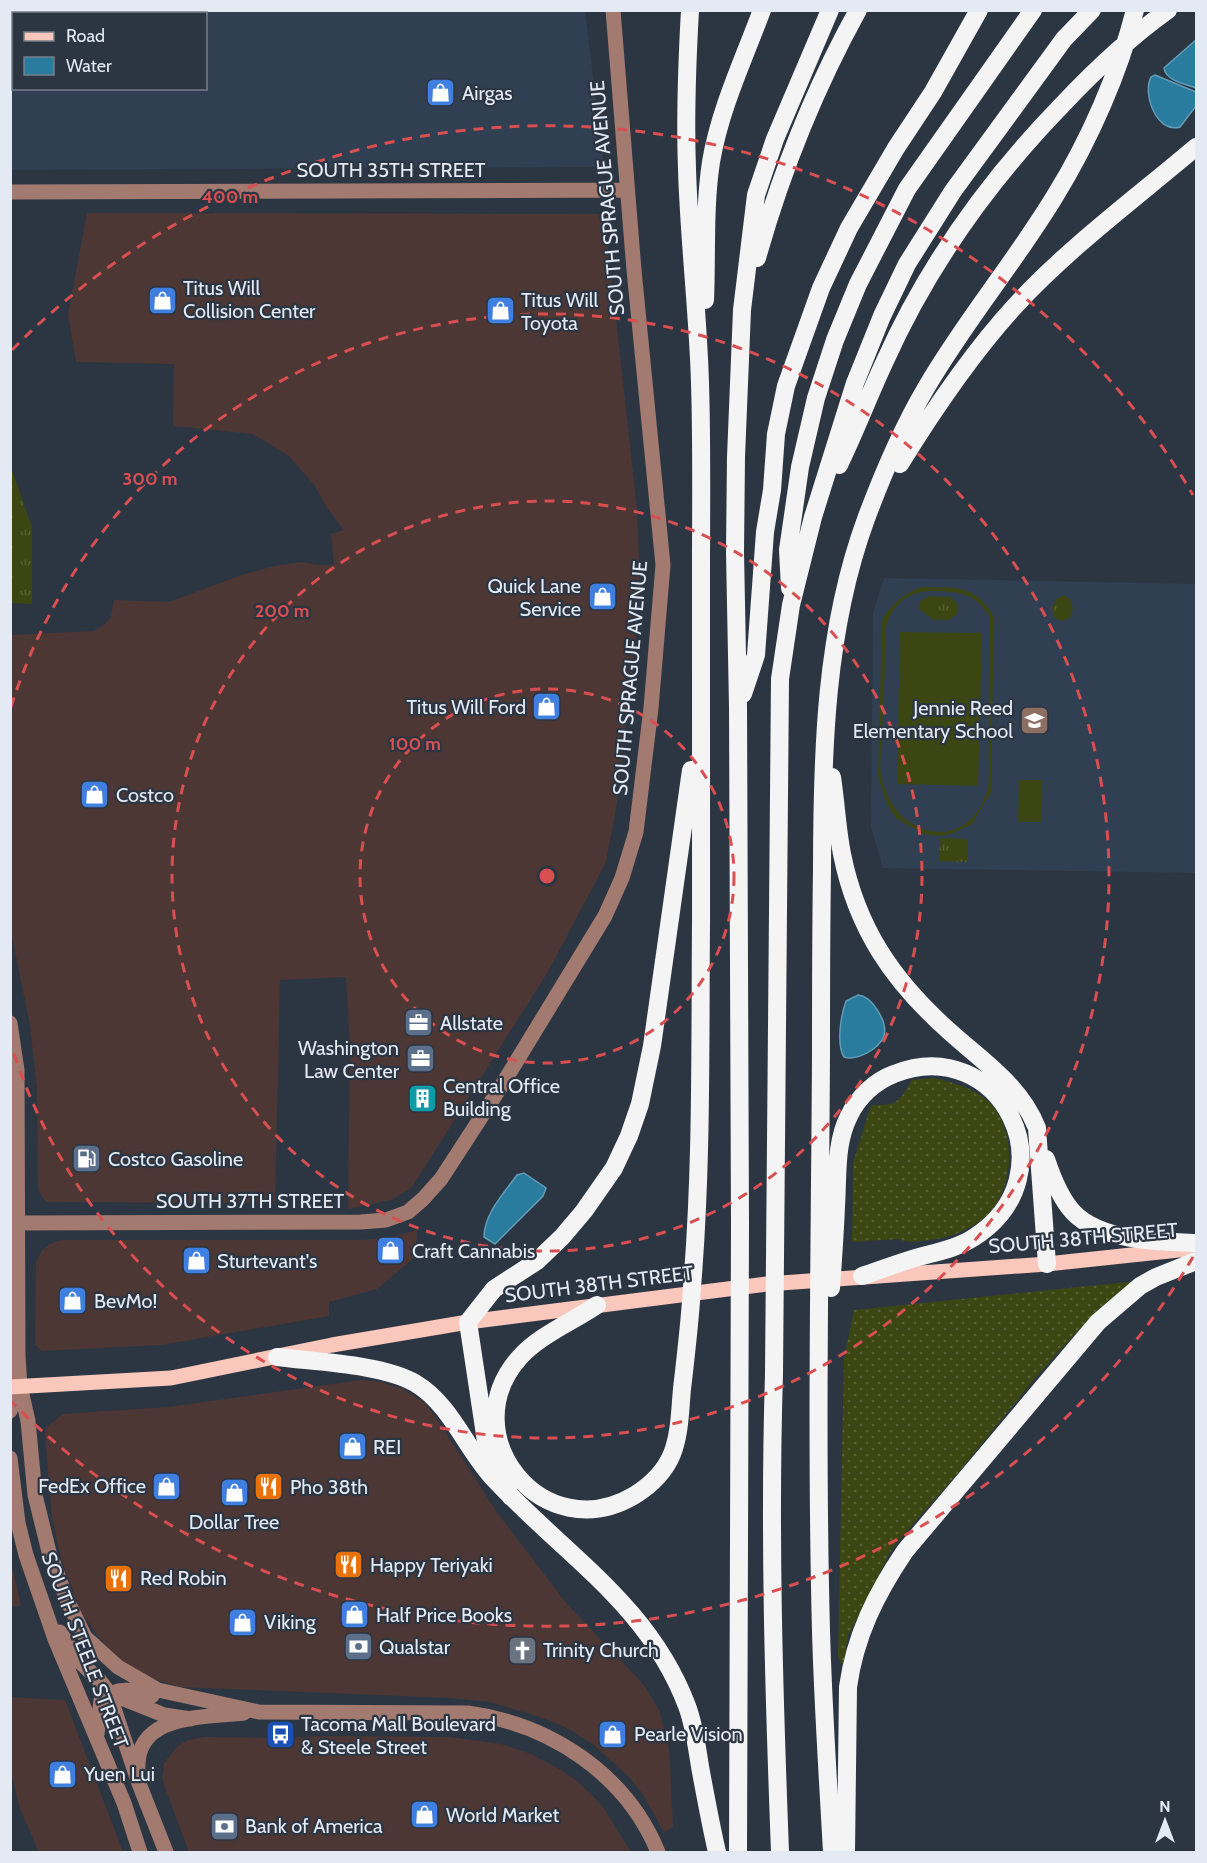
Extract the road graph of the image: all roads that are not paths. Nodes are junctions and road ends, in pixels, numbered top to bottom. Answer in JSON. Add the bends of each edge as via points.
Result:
{"nodes":[{"id":1,"x":614,"y":10,"type":"edge"},
{"id":2,"x":690,"y":10,"type":"edge"},
{"id":3,"x":762,"y":10,"type":"edge"},
{"id":4,"x":830,"y":10,"type":"edge"},
{"id":5,"x":858,"y":10,"type":"edge"},
{"id":6,"x":980,"y":10,"type":"edge"},
{"id":7,"x":1033,"y":10,"type":"edge"},
{"id":8,"x":1092,"y":10,"type":"edge"},
{"id":9,"x":1135,"y":10,"type":"edge"},
{"id":10,"x":1168,"y":10,"type":"edge"},
{"id":11,"x":1197,"y":147,"type":"edge"},
{"id":12,"x":627,"y":190,"type":"junction"},
{"id":13,"x":10,"y":192,"type":"edge"},
{"id":14,"x":742,"y":310,"type":"junction"},
{"id":15,"x":700,"y":380,"type":"junction"},
{"id":16,"x":813,"y":517,"type":"junction"},
{"id":17,"x":866,"y":519,"type":"junction"},
{"id":18,"x":790,"y":605,"type":"junction"},
{"id":19,"x":701,"y":619,"type":"junction"},
{"id":20,"x":738,"y":707,"type":"junction"},
{"id":21,"x":826,"y":737,"type":"junction"},
{"id":22,"x":10,"y":1023,"type":"edge"},
{"id":23,"x":1037,"y":1128,"type":"junction"},
{"id":24,"x":454,"y":1158,"type":"joint"},
{"id":25,"x":17,"y":1223,"type":"junction"},
{"id":26,"x":1197,"y":1243,"type":"edge"},
{"id":27,"x":1197,"y":1248,"type":"edge"},
{"id":28,"x":1197,"y":1261,"type":"edge"},
{"id":29,"x":1047,"y":1264,"type":"junction"},
{"id":30,"x":861,"y":1276,"type":"junction"},
{"id":31,"x":597,"y":1305,"type":"junction"},
{"id":32,"x":468,"y":1322,"type":"junction"},
{"id":33,"x":277,"y":1357,"type":"junction"},
{"id":34,"x":15,"y":1387,"type":"edge"},
{"id":35,"x":10,"y":1412,"type":"edge"},
{"id":36,"x":10,"y":1458,"type":"edge"},
{"id":37,"x":819,"y":1460,"type":"junction"},
{"id":38,"x":511,"y":1497,"type":"junction"},
{"id":39,"x":44,"y":1606,"type":"junction"},
{"id":40,"x":85,"y":1637,"type":"junction"},
{"id":41,"x":104,"y":1687,"type":"junction"},
{"id":42,"x":208,"y":1702,"type":"junction"},
{"id":43,"x":258,"y":1712,"type":"junction"},
{"id":44,"x":191,"y":1719,"type":"junction"},
{"id":45,"x":96,"y":1738,"type":"junction"},
{"id":46,"x":138,"y":1781,"type":"junction"},
{"id":47,"x":140,"y":1852,"type":"edge"},
{"id":48,"x":166,"y":1852,"type":"edge"},
{"id":49,"x":658,"y":1852,"type":"edge"},
{"id":50,"x":717,"y":1852,"type":"edge"},
{"id":51,"x":738,"y":1852,"type":"edge"},
{"id":52,"x":780,"y":1852,"type":"edge"},
{"id":53,"x":832,"y":1852,"type":"edge"},
{"id":54,"x":846,"y":1852,"type":"edge"}],
"edges":[{"from":1,"to":12,"type":"street","name":"SOUTH SPRAGUE AVENUE"},
{"from":2,"to":15,"type":"highway","via":[[687,174]]},
{"from":3,"to":15,"type":"highway","via":[[723,110],[711,161]]},
{"from":4,"to":14,"type":"highway","via":[[775,139],[756,195]]},
{"from":5,"to":14,"type":"highway","via":[[832,58],[781,183]]},
{"from":6,"to":20,"type":"highway","via":[[849,228],[821,288],[786,386],[776,434],[765,531],[756,656]]},
{"from":7,"to":18,"type":"highway","via":[[907,189],[838,331],[816,398],[800,467],[788,550]]},
{"from":8,"to":16,"type":"highway","via":[[1064,39],[1003,121],[907,264],[855,383]]},
{"from":9,"to":17,"type":"highway","via":[[1083,144],[1056,195],[926,387]]},
{"from":10,"to":16,"type":"highway","via":[[1100,65],[1028,140],[960,228],[885,360]]},
{"from":11,"to":17,"type":"highway","via":[[1075,249],[1016,306],[944,397]]},
{"from":12,"to":13,"type":"street","name":"SOUTH 35TH STREET"},
{"from":12,"to":24,"type":"street","name":"SOUTH SPRAGUE AVENUE","via":[[663,566],[636,832],[605,916]]},
{"from":14,"to":20,"type":"highway","via":[[736,457]]},
{"from":15,"to":19,"type":"highway"},
{"from":16,"to":18,"type":"highway"},
{"from":17,"to":21,"type":"highway","via":[[848,577],[835,646]]},
{"from":18,"to":52,"type":"highway","via":[[780,679],[771,1473],[773,1690]]},
{"from":19,"to":31,"type":"highway","via":[[699,1177],[679,1418],[672,1454],[654,1480],[623,1502],[582,1510],[562,1507],[524,1485],[504,1455],[496,1420],[504,1382],[522,1354]]},
{"from":19,"to":32,"type":"highway","via":[[690,786],[640,1104],[614,1168],[584,1211],[537,1261],[494,1289]]},
{"from":20,"to":51,"type":"highway"},
{"from":21,"to":23,"type":"highway","via":[[841,853],[864,927],[918,1000],[1015,1090]]},
{"from":21,"to":37,"type":"highway","via":[[822,817]]},
{"from":22,"to":25,"type":"street","name":"SOUTH STEELE STREET","via":[[17,1070]]},
{"from":23,"to":26,"type":"highway","via":[[1056,1185],[1074,1213],[1086,1222],[1126,1237]]},
{"from":23,"to":29,"type":"highway"},
{"from":24,"to":25,"type":"street","name":"SOUTH 37TH STREET","via":[[432,1191],[416,1206],[379,1221]]},
{"from":25,"to":34,"type":"street","name":"SOUTH STEELE STREET"},
{"from":27,"to":29,"type":"main road","name":"SOUTH 38TH STREET"},
{"from":28,"to":54,"type":"highway","via":[[1140,1286],[1098,1322],[904,1551],[884,1582],[869,1610],[851,1661]]},
{"from":29,"to":30,"type":"main road","name":"SOUTH 38TH STREET"},
{"from":30,"to":31,"type":"main road","name":"SOUTH 38TH STREET"},
{"from":30,"to":37,"type":"highway","via":[[959,1245],[985,1229],[1004,1210],[1017,1187],[1021,1145],[1012,1117],[998,1096],[975,1078],[951,1069],[912,1068],[879,1082],[859,1100],[848,1117],[839,1148]]},
{"from":31,"to":32,"type":"main road","name":"SOUTH 38TH STREET"},
{"from":32,"to":33,"type":"main road","name":"SOUTH 38TH STREET"},
{"from":32,"to":38,"type":"highway","via":[[487,1448]]},
{"from":33,"to":34,"type":"main road","name":"SOUTH 38TH STREET","via":[[171,1378]]},
{"from":33,"to":38,"type":"highway","via":[[381,1371],[415,1384],[434,1398],[492,1478]]},
{"from":34,"to":35,"type":"street","name":"SOUTH STEELE STREET"},
{"from":34,"to":40,"type":"street","name":"SOUTH STEELE STREET","via":[[28,1421],[35,1495],[44,1534]]},
{"from":36,"to":39,"type":"street","name":"SOUTH STEELE STREET","via":[[18,1523]]},
{"from":37,"to":53,"type":"highway","via":[[821,1635]]},
{"from":38,"to":50,"type":"highway","via":[[630,1611],[670,1666],[691,1720]]},
{"from":39,"to":41,"type":"street","via":[[78,1660]]},
{"from":39,"to":45,"type":"street","name":"SOUTH STEELE STREET"},
{"from":40,"to":41,"type":"street","name":"SOUTH STEELE STREET"},
{"from":40,"to":42,"type":"street","via":[[130,1676],[158,1690]]},
{"from":41,"to":42,"type":"street","via":[[136,1690],[187,1705]]},
{"from":41,"to":44,"type":"street","via":[[164,1715]]},
{"from":41,"to":45,"type":"street"},
{"from":41,"to":46,"type":"street","name":"SOUTH STEELE STREET"},
{"from":42,"to":43,"type":"street"},
{"from":43,"to":44,"type":"street"},
{"from":43,"to":49,"type":"street","via":[[448,1712],[484,1715],[524,1726],[568,1747],[614,1784],[642,1821]]},
{"from":44,"to":46,"type":"street","via":[[165,1725],[148,1737],[137,1762]]},
{"from":45,"to":47,"type":"street","name":"SOUTH STEELE STREET"},
{"from":46,"to":48,"type":"street","name":"SOUTH STEELE STREET"}]}
